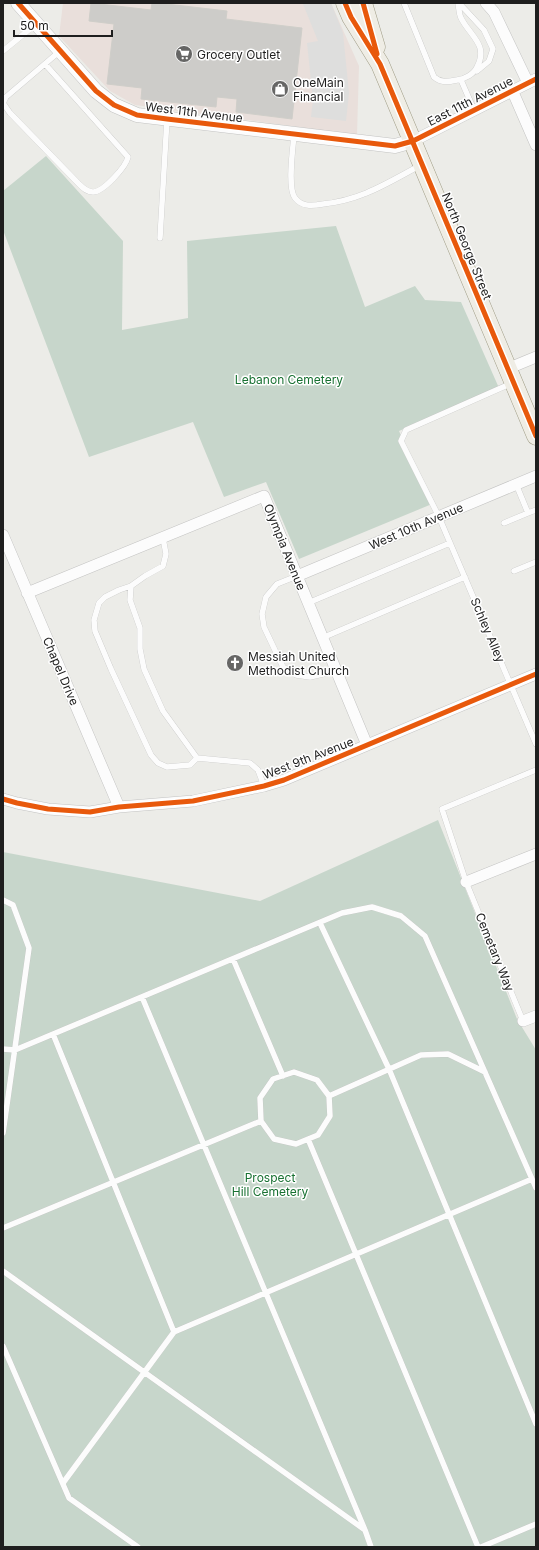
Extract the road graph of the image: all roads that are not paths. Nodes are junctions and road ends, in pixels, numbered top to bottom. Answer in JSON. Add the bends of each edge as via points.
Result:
{"nodes":[{"id":1,"x":18,"y":3,"type":"edge"},
{"id":2,"x":344,"y":3,"type":"edge"},
{"id":3,"x":363,"y":3,"type":"edge"},
{"id":4,"x":404,"y":3,"type":"edge"},
{"id":5,"x":458,"y":3,"type":"edge"},
{"id":6,"x":486,"y":3,"type":"edge"},
{"id":7,"x":36,"y":23,"type":"junction"},
{"id":8,"x":3,"y":51,"type":"edge"},
{"id":9,"x":60,"y":51,"type":"junction"},
{"id":10,"x":44,"y":64,"type":"junction"},
{"id":11,"x":380,"y":64,"type":"junction"},
{"id":12,"x":475,"y":72,"type":"junction"},
{"id":13,"x":461,"y":80,"type":"junction"},
{"id":14,"x":532,"y":81,"type":"edge"},
{"id":15,"x":512,"y":90,"type":"junction"},
{"id":16,"x":4,"y":95,"type":"edge"},
{"id":17,"x":474,"y":110,"type":"junction"},
{"id":18,"x":167,"y":119,"type":"junction"},
{"id":19,"x":294,"y":134,"type":"junction"},
{"id":20,"x":413,"y":141,"type":"junction"},
{"id":21,"x":536,"y":145,"type":"edge"},
{"id":22,"x":422,"y":164,"type":"junction"},
{"id":23,"x":160,"y":238,"type":"dead end"},
{"id":24,"x":536,"y":357,"type":"edge"},
{"id":25,"x":510,"y":376,"type":"junction"},
{"id":26,"x":536,"y":436,"type":"edge"},
{"id":27,"x":536,"y":476,"type":"edge"},
{"id":28,"x":516,"y":484,"type":"junction"},
{"id":29,"x":536,"y":510,"type":"edge"},
{"id":30,"x":528,"y":513,"type":"junction"},
{"id":31,"x":439,"y":517,"type":"junction"},
{"id":32,"x":504,"y":524,"type":"dead end"},
{"id":33,"x":3,"y":535,"type":"edge"},
{"id":34,"x":163,"y":538,"type":"junction"},
{"id":35,"x":450,"y":542,"type":"junction"},
{"id":36,"x":536,"y":562,"type":"edge"},
{"id":37,"x":514,"y":571,"type":"dead end"},
{"id":38,"x":297,"y":576,"type":"junction"},
{"id":39,"x":465,"y":577,"type":"junction"},
{"id":40,"x":131,"y":586,"type":"junction"},
{"id":41,"x":27,"y":593,"type":"junction"},
{"id":42,"x":308,"y":603,"type":"junction"},
{"id":43,"x":322,"y":638,"type":"junction"},
{"id":44,"x":336,"y":671,"type":"junction"},
{"id":45,"x":536,"y":674,"type":"edge"},
{"id":46,"x":511,"y":684,"type":"junction"},
{"id":47,"x":536,"y":744,"type":"edge"},
{"id":48,"x":367,"y":745,"type":"junction"},
{"id":49,"x":197,"y":758,"type":"junction"},
{"id":50,"x":536,"y":770,"type":"edge"},
{"id":51,"x":264,"y":786,"type":"junction"},
{"id":52,"x":3,"y":799,"type":"edge"},
{"id":53,"x":119,"y":807,"type":"junction"},
{"id":54,"x":536,"y":854,"type":"edge"},
{"id":55,"x":466,"y":882,"type":"junction"},
{"id":56,"x":3,"y":900,"type":"edge"},
{"id":57,"x":320,"y":923,"type":"junction"},
{"id":58,"x":233,"y":959,"type":"junction"},
{"id":59,"x":142,"y":997,"type":"junction"},
{"id":60,"x":532,"y":1019,"type":"edge"},
{"id":61,"x":53,"y":1034,"type":"junction"},
{"id":62,"x":3,"y":1049,"type":"edge"},
{"id":63,"x":15,"y":1050,"type":"junction"},
{"id":64,"x":389,"y":1069,"type":"junction"},
{"id":65,"x":485,"y":1072,"type":"junction"},
{"id":66,"x":283,"y":1076,"type":"junction"},
{"id":67,"x":329,"y":1096,"type":"junction"},
{"id":68,"x":261,"y":1121,"type":"junction"},
{"id":69,"x":3,"y":1133,"type":"edge"},
{"id":70,"x":308,"y":1139,"type":"junction"},
{"id":71,"x":205,"y":1145,"type":"junction"},
{"id":72,"x":532,"y":1179,"type":"junction"},
{"id":73,"x":113,"y":1182,"type":"junction"},
{"id":74,"x":536,"y":1188,"type":"edge"},
{"id":75,"x":449,"y":1215,"type":"junction"},
{"id":76,"x":3,"y":1228,"type":"edge"},
{"id":77,"x":356,"y":1254,"type":"junction"},
{"id":78,"x":3,"y":1271,"type":"edge"},
{"id":79,"x":267,"y":1292,"type":"junction"},
{"id":80,"x":174,"y":1332,"type":"junction"},
{"id":81,"x":3,"y":1346,"type":"edge"},
{"id":82,"x":146,"y":1372,"type":"junction"},
{"id":83,"x":536,"y":1424,"type":"edge"},
{"id":84,"x":63,"y":1482,"type":"junction"},
{"id":85,"x":536,"y":1524,"type":"edge"},
{"id":86,"x":365,"y":1530,"type":"junction"},
{"id":87,"x":138,"y":1547,"type":"edge"},
{"id":88,"x":371,"y":1547,"type":"edge"},
{"id":89,"x":478,"y":1547,"type":"edge"},
{"id":90,"x":481,"y":1547,"type":"edge"}],
"edges":[{"from":1,"to":7,"type":"street","name":"West 11th Avenue"},
{"from":2,"to":11,"type":"main road","name":"North George Street"},
{"from":3,"to":11,"type":"main road","name":"North George Street"},
{"from":4,"to":13,"type":"lane","via":[[434,77],[440,82]]},
{"from":5,"to":12,"type":"lane","via":[[461,17],[480,47],[481,60]]},
{"from":5,"to":12,"type":"lane","via":[[484,30],[493,49],[489,61]]},
{"from":6,"to":14,"type":"street","via":[[494,12]]},
{"from":7,"to":8,"type":"lane"},
{"from":7,"to":9,"type":"street","name":"West 11th Avenue"},
{"from":9,"to":10,"type":"lane"},
{"from":9,"to":18,"type":"street","name":"West 11th Avenue","via":[[96,91],[114,105],[137,114]]},
{"from":10,"to":16,"type":"lane"},
{"from":10,"to":16,"type":"lane","via":[[128,157],[124,166],[101,190],[86,190],[6,109],[3,103]]},
{"from":11,"to":20,"type":"main road","name":"North George Street"},
{"from":12,"to":13,"type":"lane"},
{"from":13,"to":17,"type":"lane"},
{"from":14,"to":15,"type":"street","name":"East 11th Avenue"},
{"from":15,"to":17,"type":"street","name":"East 11th Avenue"},
{"from":15,"to":21,"type":"street"},
{"from":17,"to":20,"type":"street","name":"East 11th Avenue"},
{"from":18,"to":19,"type":"street","name":"West 11th Avenue"},
{"from":18,"to":23,"type":"lane"},
{"from":19,"to":20,"type":"street","name":"West 11th Avenue","via":[[395,146]]},
{"from":19,"to":22,"type":"lane","via":[[291,181],[294,197],[303,205],[340,202],[358,197]]},
{"from":20,"to":22,"type":"main road","name":"North George Street"},
{"from":22,"to":25,"type":"main road","name":"North George Street"},
{"from":24,"to":25,"type":"street"},
{"from":25,"to":26,"type":"main road","name":"North George Street"},
{"from":25,"to":31,"type":"lane","name":"Schley Alley","via":[[406,430],[401,441]]},
{"from":27,"to":28,"type":"street","name":"West 10th Avenue"},
{"from":28,"to":30,"type":"lane"},
{"from":28,"to":31,"type":"street","name":"West 10th Avenue"},
{"from":29,"to":30,"type":"lane"},
{"from":30,"to":32,"type":"lane"},
{"from":31,"to":35,"type":"lane","name":"Schley Alley"},
{"from":31,"to":38,"type":"street","name":"West 10th Avenue"},
{"from":33,"to":41,"type":"street","name":"Chapel Drive"},
{"from":34,"to":38,"type":"street","name":"Olympia Avenue","via":[[264,496]]},
{"from":34,"to":40,"type":"lane","via":[[166,554],[163,566]]},
{"from":34,"to":41,"type":"street","name":"Olympia Avenue"},
{"from":35,"to":39,"type":"lane","name":"Schley Alley"},
{"from":35,"to":42,"type":"lane"},
{"from":36,"to":37,"type":"lane"},
{"from":38,"to":42,"type":"street","name":"Olympia Avenue"},
{"from":38,"to":44,"type":"lane","via":[[277,584],[266,598],[262,614],[264,627],[283,667],[289,671],[310,677]]},
{"from":39,"to":43,"type":"lane"},
{"from":39,"to":46,"type":"lane","name":"Schley Alley"},
{"from":40,"to":49,"type":"lane","via":[[130,600],[140,628],[140,649],[144,669],[163,711]]},
{"from":40,"to":49,"type":"lane","via":[[105,597],[99,603],[94,620],[95,631],[151,755],[158,763],[168,767],[190,765]]},
{"from":41,"to":53,"type":"street","name":"Chapel Drive"},
{"from":42,"to":43,"type":"street","name":"Olympia Avenue"},
{"from":43,"to":44,"type":"street","name":"Olympia Avenue"},
{"from":44,"to":48,"type":"street","name":"Olympia Avenue"},
{"from":45,"to":46,"type":"street","name":"West 9th Avenue"},
{"from":46,"to":47,"type":"lane","name":"Schley Alley"},
{"from":46,"to":48,"type":"street","name":"West 9th Avenue"},
{"from":48,"to":51,"type":"street","name":"West 9th Avenue"},
{"from":49,"to":51,"type":"lane","via":[[250,764],[258,770]]},
{"from":50,"to":55,"type":"lane","name":"Cemetary Way","via":[[442,809]]},
{"from":51,"to":53,"type":"street","name":"West 9th Avenue","via":[[193,801]]},
{"from":52,"to":53,"type":"street","name":"West 9th Avenue","via":[[48,809],[90,812]]},
{"from":54,"to":55,"type":"street"},
{"from":55,"to":60,"type":"lane","name":"Cemetary Way"},
{"from":56,"to":63,"type":"lane","via":[[13,905],[29,948]]},
{"from":57,"to":58,"type":"lane"},
{"from":57,"to":64,"type":"lane"},
{"from":57,"to":65,"type":"lane","via":[[342,913],[372,908],[401,916],[425,936]]},
{"from":58,"to":59,"type":"lane"},
{"from":58,"to":66,"type":"lane"},
{"from":59,"to":61,"type":"lane"},
{"from":59,"to":71,"type":"lane"},
{"from":61,"to":63,"type":"lane"},
{"from":61,"to":73,"type":"lane"},
{"from":62,"to":63,"type":"lane"},
{"from":63,"to":69,"type":"lane"},
{"from":64,"to":65,"type":"lane","via":[[420,1055],[448,1054]]},
{"from":64,"to":67,"type":"lane"},
{"from":64,"to":75,"type":"lane"},
{"from":65,"to":72,"type":"lane"},
{"from":66,"to":67,"type":"lane","via":[[294,1072],[317,1080]]},
{"from":66,"to":68,"type":"lane","via":[[273,1079],[260,1098]]},
{"from":67,"to":70,"type":"lane","via":[[330,1116],[318,1135]]},
{"from":68,"to":70,"type":"lane","via":[[274,1139],[296,1144]]},
{"from":68,"to":71,"type":"lane"},
{"from":70,"to":77,"type":"lane"},
{"from":71,"to":73,"type":"lane"},
{"from":71,"to":79,"type":"lane"},
{"from":72,"to":74,"type":"lane"},
{"from":72,"to":75,"type":"lane"},
{"from":73,"to":76,"type":"lane"},
{"from":73,"to":80,"type":"lane"},
{"from":75,"to":77,"type":"lane"},
{"from":75,"to":83,"type":"lane"},
{"from":77,"to":79,"type":"lane"},
{"from":77,"to":89,"type":"lane"},
{"from":78,"to":82,"type":"lane"},
{"from":79,"to":80,"type":"lane"},
{"from":79,"to":86,"type":"lane"},
{"from":80,"to":82,"type":"lane"},
{"from":81,"to":84,"type":"lane"},
{"from":82,"to":84,"type":"lane"},
{"from":82,"to":86,"type":"lane"},
{"from":84,"to":87,"type":"lane","via":[[70,1498]]},
{"from":85,"to":90,"type":"lane"},
{"from":86,"to":88,"type":"lane"}]}
